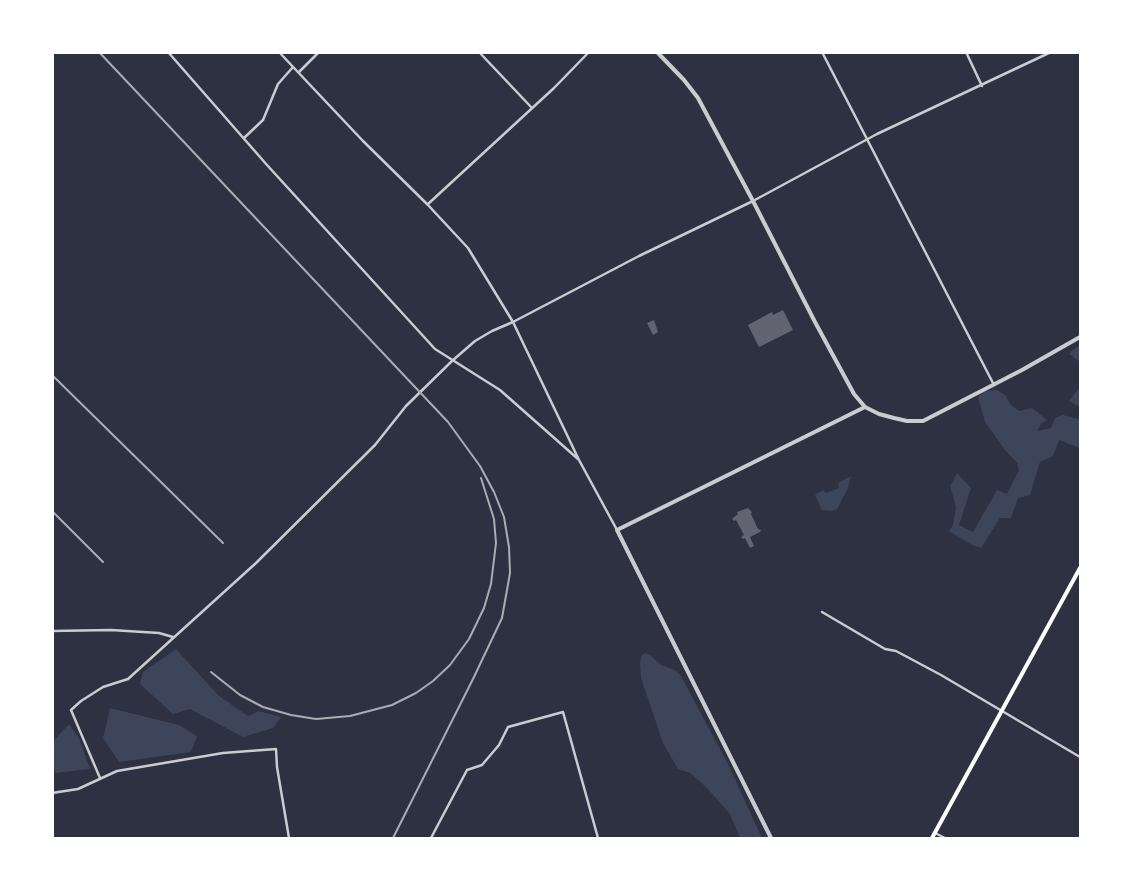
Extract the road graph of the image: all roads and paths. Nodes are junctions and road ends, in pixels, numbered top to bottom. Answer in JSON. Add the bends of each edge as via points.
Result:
{"nodes":[{"id":1,"x":168,"y":52,"type":"edge"},
{"id":2,"x":279,"y":52,"type":"edge"},
{"id":3,"x":318,"y":52,"type":"edge"},
{"id":4,"x":479,"y":52,"type":"edge"},
{"id":5,"x":589,"y":52,"type":"edge"},
{"id":6,"x":657,"y":52,"type":"edge"},
{"id":7,"x":822,"y":52,"type":"edge"},
{"id":8,"x":966,"y":52,"type":"edge"},
{"id":9,"x":1051,"y":52,"type":"edge"},
{"id":10,"x":293,"y":66,"type":"junction"},
{"id":11,"x":298,"y":72,"type":"junction"},
{"id":12,"x":982,"y":86,"type":"junction"},
{"id":13,"x":532,"y":108,"type":"junction"},
{"id":14,"x":244,"y":138,"type":"junction"},
{"id":15,"x":867,"y":140,"type":"junction"},
{"id":16,"x":753,"y":201,"type":"junction"},
{"id":17,"x":428,"y":205,"type":"junction"},
{"id":18,"x":513,"y":322,"type":"junction"},
{"id":19,"x":1080,"y":338,"type":"edge"},
{"id":20,"x":452,"y":361,"type":"junction"},
{"id":21,"x":994,"y":384,"type":"junction"},
{"id":22,"x":865,"y":407,"type":"junction"},
{"id":23,"x":579,"y":460,"type":"junction"},
{"id":24,"x":617,"y":530,"type":"junction"},
{"id":25,"x":1080,"y":568,"type":"edge"},
{"id":26,"x":822,"y":612,"type":"dead end"},
{"id":27,"x":52,"y":631,"type":"edge"},
{"id":28,"x":173,"y":636,"type":"junction"},
{"id":29,"x":1001,"y":710,"type":"junction"},
{"id":30,"x":1080,"y":757,"type":"edge"},
{"id":31,"x":100,"y":778,"type":"junction"},
{"id":32,"x":52,"y":793,"type":"edge"},
{"id":33,"x":935,"y":833,"type":"junction"},
{"id":34,"x":289,"y":838,"type":"edge"},
{"id":35,"x":431,"y":838,"type":"edge"},
{"id":36,"x":598,"y":838,"type":"edge"},
{"id":37,"x":770,"y":838,"type":"edge"},
{"id":38,"x":932,"y":838,"type":"edge"},
{"id":39,"x":945,"y":838,"type":"edge"}],
"edges":[{"from":1,"to":14,"type":"street"},
{"from":2,"to":10,"type":"street"},
{"from":3,"to":11,"type":"street"},
{"from":4,"to":13,"type":"street"},
{"from":5,"to":13,"type":"street"},
{"from":6,"to":16,"type":"street","via":[[698,98]]},
{"from":7,"to":15,"type":"street"},
{"from":8,"to":12,"type":"street"},
{"from":9,"to":12,"type":"street"},
{"from":10,"to":11,"type":"street"},
{"from":10,"to":14,"type":"street","via":[[278,84],[263,120]]},
{"from":11,"to":17,"type":"street"},
{"from":12,"to":15,"type":"street"},
{"from":13,"to":17,"type":"street"},
{"from":14,"to":20,"type":"street","via":[[435,349]]},
{"from":15,"to":16,"type":"street"},
{"from":15,"to":21,"type":"street"},
{"from":16,"to":18,"type":"street","via":[[646,252]]},
{"from":16,"to":22,"type":"street","via":[[854,394]]},
{"from":17,"to":18,"type":"street","via":[[468,248]]},
{"from":18,"to":20,"type":"street","via":[[475,341]]},
{"from":18,"to":23,"type":"street"},
{"from":19,"to":21,"type":"street"},
{"from":20,"to":23,"type":"street","via":[[500,390]]},
{"from":20,"to":28,"type":"street","via":[[406,406],[375,445],[263,556]]},
{"from":21,"to":22,"type":"street","via":[[923,421],[894,418]]},
{"from":22,"to":24,"type":"street"},
{"from":23,"to":24,"type":"street"},
{"from":24,"to":37,"type":"street"},
{"from":25,"to":29,"type":"main road"},
{"from":26,"to":29,"type":"street"},
{"from":27,"to":28,"type":"street","via":[[111,630]]},
{"from":28,"to":31,"type":"street","via":[[128,679],[104,687],[71,710]]},
{"from":29,"to":30,"type":"street"},
{"from":29,"to":33,"type":"main road"},
{"from":31,"to":32,"type":"street","via":[[78,789]]},
{"from":31,"to":34,"type":"street","via":[[117,771],[204,756],[276,749],[276,768]]},
{"from":33,"to":38,"type":"main road"},
{"from":33,"to":39,"type":"street"},
{"from":35,"to":36,"type":"street","via":[[467,770],[482,765],[499,745],[508,727],[563,712]]}]}
